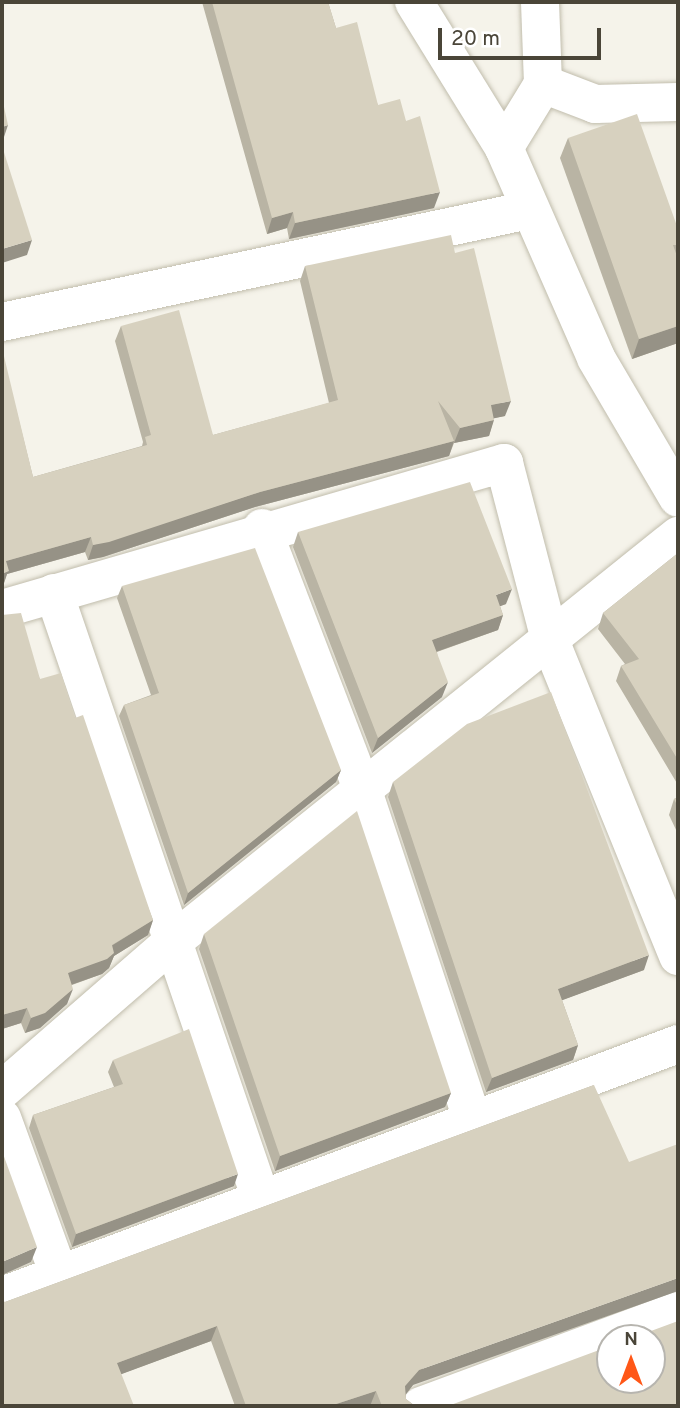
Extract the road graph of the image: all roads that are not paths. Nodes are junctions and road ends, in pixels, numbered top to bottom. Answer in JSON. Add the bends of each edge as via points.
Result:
{"nodes":[{"id":1,"x":414,"y":2,"type":"edge"},
{"id":2,"x":540,"y":2,"type":"edge"},
{"id":3,"x":543,"y":84,"type":"junction"},
{"id":4,"x":678,"y":102,"type":"edge"},
{"id":5,"x":504,"y":148,"type":"junction"},
{"id":6,"x":529,"y":210,"type":"junction"},
{"id":7,"x":2,"y":322,"type":"edge"},
{"id":8,"x":678,"y":498,"type":"edge"},
{"id":9,"x":262,"y":528,"type":"junction"},
{"id":10,"x":678,"y":536,"type":"edge"},
{"id":11,"x":54,"y":593,"type":"junction"},
{"id":12,"x":2,"y":609,"type":"edge"},
{"id":13,"x":551,"y":643,"type":"junction"},
{"id":14,"x":362,"y":789,"type":"junction"},
{"id":15,"x":176,"y":939,"type":"junction"},
{"id":16,"x":678,"y":956,"type":"edge"},
{"id":17,"x":678,"y":1044,"type":"edge"},
{"id":18,"x":2,"y":1090,"type":"edge"},
{"id":19,"x":2,"y":1118,"type":"edge"},
{"id":20,"x":472,"y":1118,"type":"junction"},
{"id":21,"x":261,"y":1199,"type":"junction"},
{"id":22,"x":59,"y":1275,"type":"junction"},
{"id":23,"x":2,"y":1296,"type":"edge"},
{"id":24,"x":678,"y":1311,"type":"edge"},
{"id":25,"x":421,"y":1406,"type":"edge"}],
"edges":[{"from":1,"to":5,"type":"street"},
{"from":2,"to":3,"type":"street"},
{"from":3,"to":4,"type":"street","via":[[595,104]]},
{"from":3,"to":5,"type":"street"},
{"from":5,"to":6,"type":"street"},
{"from":6,"to":7,"type":"street"},
{"from":6,"to":8,"type":"street","via":[[596,358]]},
{"from":9,"to":11,"type":"street"},
{"from":9,"to":13,"type":"street","via":[[504,463]]},
{"from":9,"to":14,"type":"street"},
{"from":10,"to":13,"type":"street"},
{"from":11,"to":12,"type":"street"},
{"from":11,"to":15,"type":"street"},
{"from":13,"to":14,"type":"street"},
{"from":13,"to":16,"type":"street"},
{"from":14,"to":15,"type":"street"},
{"from":14,"to":20,"type":"street"},
{"from":15,"to":18,"type":"street"},
{"from":15,"to":21,"type":"street"},
{"from":17,"to":20,"type":"street"},
{"from":19,"to":22,"type":"street"},
{"from":20,"to":21,"type":"street"},
{"from":21,"to":22,"type":"street"},
{"from":22,"to":23,"type":"street"},
{"from":24,"to":25,"type":"street"}]}
